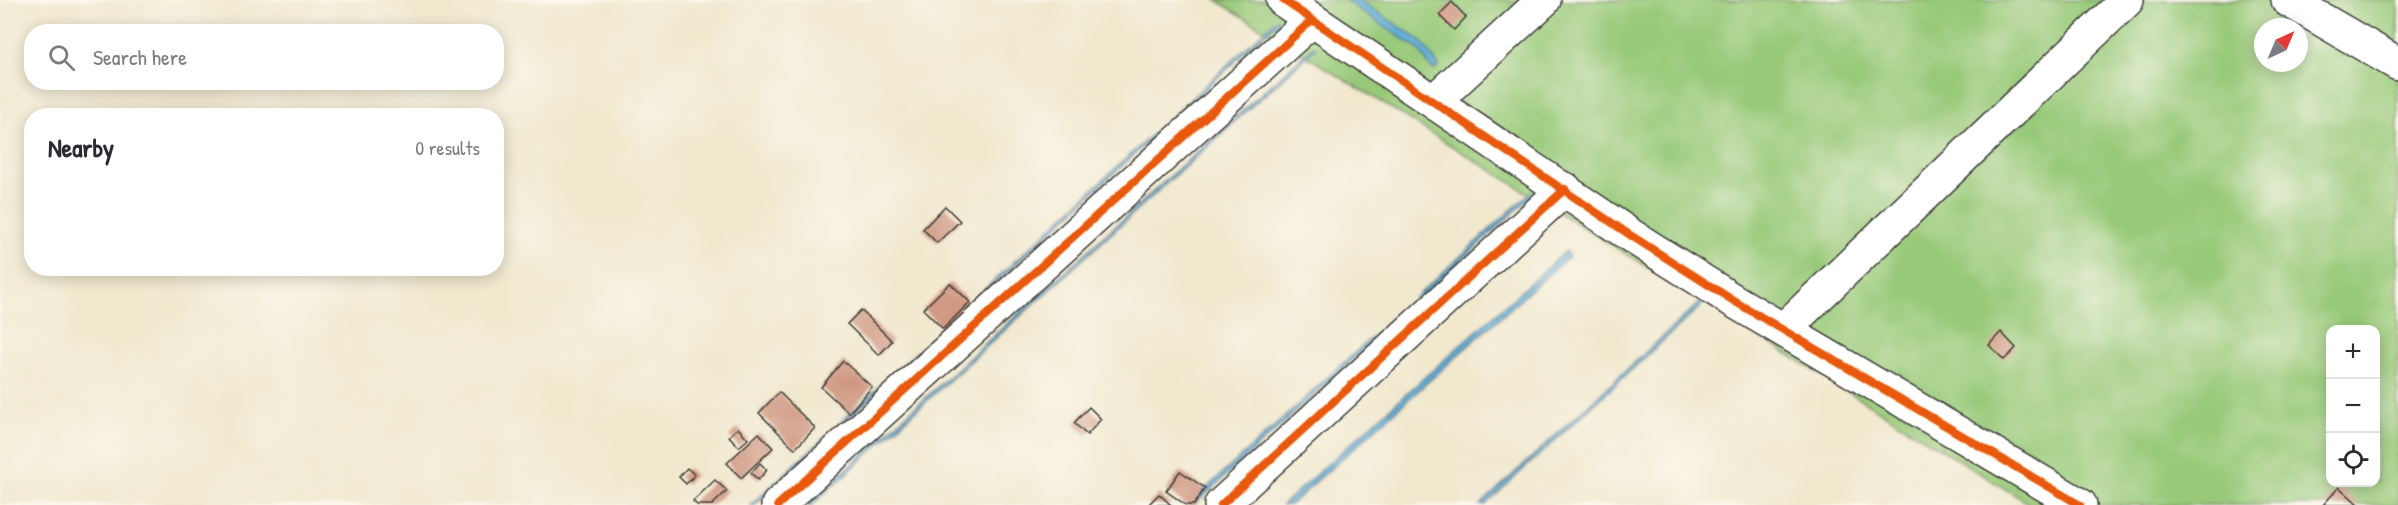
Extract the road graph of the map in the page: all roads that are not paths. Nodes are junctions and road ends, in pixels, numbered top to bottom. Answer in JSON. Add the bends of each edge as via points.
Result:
{"nodes":[{"id":1,"x":1283,"y":0,"type":"edge"},
{"id":2,"x":1544,"y":0,"type":"edge"},
{"id":3,"x":2127,"y":0,"type":"edge"},
{"id":4,"x":2288,"y":0,"type":"edge"},
{"id":5,"x":1312,"y":20,"type":"junction"},
{"id":6,"x":2398,"y":64,"type":"edge"},
{"id":7,"x":1434,"y":101,"type":"junction"},
{"id":8,"x":1565,"y":189,"type":"junction"},
{"id":9,"x":1784,"y":328,"type":"junction"},
{"id":10,"x":778,"y":505,"type":"edge"},
{"id":11,"x":1221,"y":505,"type":"edge"},
{"id":12,"x":2080,"y":505,"type":"edge"}],
"edges":[{"from":1,"to":5,"type":"street"},
{"from":2,"to":7,"type":"street"},
{"from":3,"to":9,"type":"street"},
{"from":4,"to":6,"type":"street"},
{"from":5,"to":7,"type":"street"},
{"from":5,"to":10,"type":"street"},
{"from":7,"to":8,"type":"street"},
{"from":8,"to":9,"type":"street","via":[[1630,235]]},
{"from":8,"to":11,"type":"street"},
{"from":9,"to":12,"type":"street"}]}
